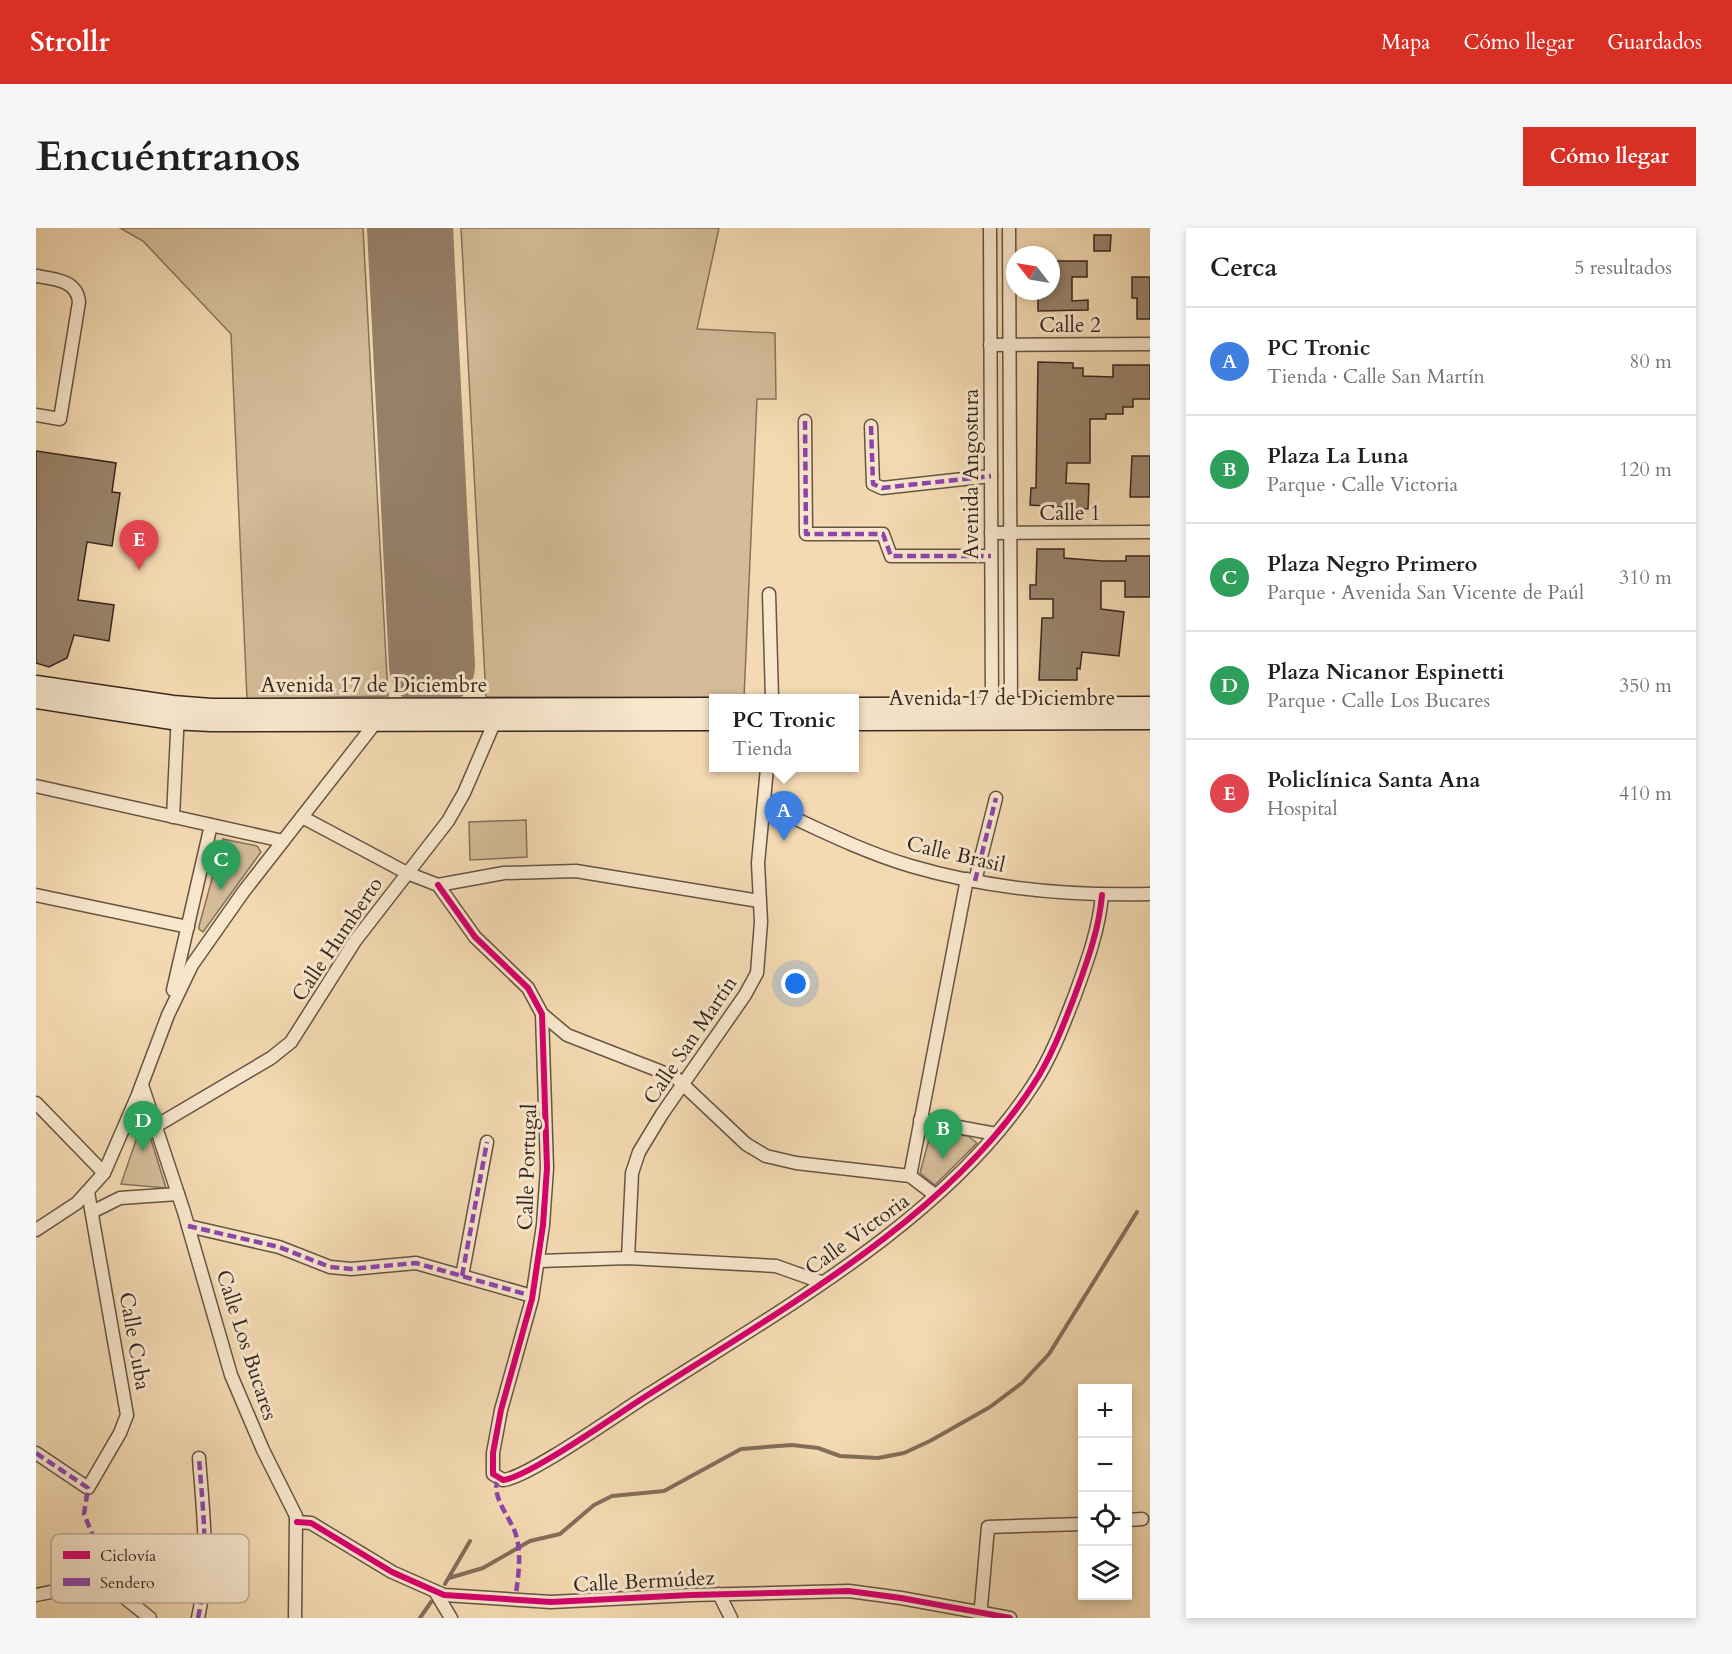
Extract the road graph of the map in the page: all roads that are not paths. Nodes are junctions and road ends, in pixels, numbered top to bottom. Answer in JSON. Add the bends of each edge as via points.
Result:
{"nodes":[{"id":1,"x":990,"y":228,"type":"edge"},
{"id":2,"x":1009,"y":228,"type":"edge"},
{"id":3,"x":36,"y":276,"type":"edge"},
{"id":4,"x":1150,"y":344,"type":"edge"},
{"id":5,"x":990,"y":345,"type":"junction"},
{"id":6,"x":1009,"y":345,"type":"junction"},
{"id":7,"x":36,"y":415,"type":"edge"},
{"id":8,"x":805,"y":421,"type":"dead end"},
{"id":9,"x":872,"y":426,"type":"dead end"},
{"id":10,"x":991,"y":476,"type":"junction"},
{"id":11,"x":1150,"y":532,"type":"edge"},
{"id":12,"x":991,"y":533,"type":"junction"},
{"id":13,"x":1010,"y":533,"type":"junction"},
{"id":14,"x":991,"y":556,"type":"junction"},
{"id":15,"x":769,"y":594,"type":"dead end"},
{"id":16,"x":36,"y":685,"type":"edge"},
{"id":17,"x":772,"y":694,"type":"edge"},
{"id":18,"x":36,"y":699,"type":"edge"},
{"id":19,"x":1150,"y":706,"type":"edge"},
{"id":20,"x":709,"y":707,"type":"edge"},
{"id":21,"x":859,"y":707,"type":"edge"},
{"id":22,"x":178,"y":713,"type":"junction"},
{"id":23,"x":992,"y":713,"type":"junction"},
{"id":24,"x":1011,"y":713,"type":"junction"},
{"id":25,"x":1150,"y":720,"type":"edge"},
{"id":26,"x":709,"y":721,"type":"edge"},
{"id":27,"x":859,"y":721,"type":"edge"},
{"id":28,"x":376,"y":722,"type":"junction"},
{"id":29,"x":495,"y":722,"type":"junction"},
{"id":30,"x":767,"y":772,"type":"edge"},
{"id":31,"x":36,"y":786,"type":"edge"},
{"id":32,"x":996,"y":798,"type":"dead end"},
{"id":33,"x":764,"y":804,"type":"junction"},
{"id":34,"x":173,"y":817,"type":"junction"},
{"id":35,"x":302,"y":817,"type":"junction"},
{"id":36,"x":212,"y":825,"type":"junction"},
{"id":37,"x":283,"y":841,"type":"junction"},
{"id":38,"x":407,"y":873,"type":"junction"},
{"id":39,"x":971,"y":880,"type":"junction"},
{"id":40,"x":438,"y":885,"type":"junction"},
{"id":41,"x":1150,"y":894,"type":"edge"},
{"id":42,"x":36,"y":895,"type":"edge"},
{"id":43,"x":1102,"y":895,"type":"junction"},
{"id":44,"x":759,"y":901,"type":"junction"},
{"id":45,"x":188,"y":927,"type":"junction"},
{"id":46,"x":542,"y":1014,"type":"junction"},
{"id":47,"x":168,"y":1015,"type":"junction"},
{"id":48,"x":684,"y":1084,"type":"junction"},
{"id":49,"x":142,"y":1085,"type":"junction"},
{"id":50,"x":36,"y":1103,"type":"edge"},
{"id":51,"x":920,"y":1120,"type":"junction"},
{"id":52,"x":156,"y":1126,"type":"junction"},
{"id":53,"x":996,"y":1134,"type":"junction"},
{"id":54,"x":487,"y":1142,"type":"dead end"},
{"id":55,"x":104,"y":1173,"type":"junction"},
{"id":56,"x":909,"y":1176,"type":"junction"},
{"id":57,"x":88,"y":1192,"type":"junction"},
{"id":58,"x":178,"y":1194,"type":"junction"},
{"id":59,"x":935,"y":1195,"type":"junction"},
{"id":60,"x":92,"y":1212,"type":"junction"},
{"id":61,"x":188,"y":1226,"type":"junction"},
{"id":62,"x":36,"y":1230,"type":"edge"},
{"id":63,"x":628,"y":1257,"type":"junction"},
{"id":64,"x":539,"y":1262,"type":"junction"},
{"id":65,"x":462,"y":1276,"type":"junction"},
{"id":66,"x":821,"y":1282,"type":"junction"},
{"id":67,"x":532,"y":1296,"type":"junction"},
{"id":68,"x":36,"y":1453,"type":"edge"},
{"id":69,"x":199,"y":1458,"type":"dead end"},
{"id":70,"x":498,"y":1479,"type":"joint"},
{"id":71,"x":1142,"y":1520,"type":"dead end"},
{"id":72,"x":1132,"y":1521,"type":"edge"},
{"id":73,"x":297,"y":1522,"type":"junction"},
{"id":74,"x":1078,"y":1524,"type":"edge"},
{"id":75,"x":205,"y":1534,"type":"edge"},
{"id":76,"x":51,"y":1592,"type":"edge"},
{"id":77,"x":436,"y":1593,"type":"junction"},
{"id":78,"x":718,"y":1594,"type":"junction"},
{"id":79,"x":36,"y":1595,"type":"edge"},
{"id":80,"x":131,"y":1603,"type":"edge"},
{"id":81,"x":201,"y":1603,"type":"edge"},
{"id":82,"x":981,"y":1615,"type":"edge"},
{"id":83,"x":150,"y":1618,"type":"edge"},
{"id":84,"x":198,"y":1618,"type":"edge"},
{"id":85,"x":296,"y":1618,"type":"edge"},
{"id":86,"x":451,"y":1618,"type":"edge"},
{"id":87,"x":731,"y":1618,"type":"edge"},
{"id":88,"x":1010,"y":1618,"type":"edge"}],
"edges":[{"from":1,"to":5,"type":"street","name":"Avenida Angostura"},
{"from":2,"to":6,"type":"street","name":"Avenida Angostura"},
{"from":3,"to":7,"type":"street","via":[[71,285],[78,294],[60,418]]},
{"from":4,"to":6,"type":"street","name":"Calle 2"},
{"from":5,"to":6,"type":"street","name":"Calle 2"},
{"from":5,"to":10,"type":"street","name":"Avenida Angostura"},
{"from":6,"to":13,"type":"street","name":"Avenida Angostura"},
{"from":8,"to":14,"type":"street","via":[[806,534],[883,534],[891,556]]},
{"from":9,"to":10,"type":"street","via":[[873,484],[882,488]]},
{"from":10,"to":12,"type":"street","name":"Avenida Angostura"},
{"from":11,"to":13,"type":"street","name":"Calle 1"},
{"from":12,"to":13,"type":"street","name":"Calle 1"},
{"from":12,"to":14,"type":"street","name":"Avenida Angostura"},
{"from":13,"to":24,"type":"street","name":"Avenida Angostura"},
{"from":14,"to":23,"type":"street","name":"Avenida Angostura"},
{"from":15,"to":17,"type":"street"},
{"from":16,"to":22,"type":"street","name":"Avenida 17 de Diciembre"},
{"from":18,"to":22,"type":"street","name":"Avenida 17 de Diciembre"},
{"from":19,"to":24,"type":"street","name":"Avenida 17 de Diciembre"},
{"from":20,"to":22,"type":"street","name":"Avenida 17 de Diciembre"},
{"from":21,"to":23,"type":"street","name":"Avenida 17 de Diciembre"},
{"from":22,"to":28,"type":"street","name":"Avenida 17 de Diciembre"},
{"from":22,"to":34,"type":"street"},
{"from":23,"to":24,"type":"street","name":"Avenida 17 de Diciembre"},
{"from":23,"to":27,"type":"street","name":"Avenida 17 de Diciembre"},
{"from":24,"to":25,"type":"street","name":"Avenida 17 de Diciembre"},
{"from":26,"to":29,"type":"street","name":"Avenida 17 de Diciembre"},
{"from":28,"to":29,"type":"street","name":"Avenida 17 de Diciembre"},
{"from":28,"to":35,"type":"street"},
{"from":29,"to":38,"type":"street","name":"Calle Humberto","via":[[454,811]]},
{"from":30,"to":33,"type":"street","name":"Calle San Martín"},
{"from":31,"to":34,"type":"street"},
{"from":32,"to":39,"type":"street"},
{"from":33,"to":39,"type":"street","name":"Calle Brasil","via":[[892,859]]},
{"from":33,"to":44,"type":"street","name":"Calle San Martín"},
{"from":34,"to":36,"type":"street"},
{"from":35,"to":37,"type":"street"},
{"from":35,"to":38,"type":"street"},
{"from":36,"to":37,"type":"street"},
{"from":36,"to":45,"type":"street"},
{"from":37,"to":47,"type":"street","via":[[209,938]]},
{"from":38,"to":40,"type":"street"},
{"from":38,"to":52,"type":"street","name":"Calle Humberto","via":[[341,961],[284,1049]]},
{"from":39,"to":43,"type":"street","name":"Calle Brasil","via":[[1040,892]]},
{"from":39,"to":51,"type":"street"},
{"from":40,"to":44,"type":"street","via":[[504,873],[576,871]]},
{"from":40,"to":46,"type":"street","name":"Calle Portugal","via":[[475,937],[528,988]]},
{"from":41,"to":43,"type":"street","name":"Calle Brasil"},
{"from":42,"to":45,"type":"street"},
{"from":43,"to":53,"type":"street","name":"Calle Victoria","via":[[1097,930],[1052,1049],[1034,1083]]},
{"from":44,"to":48,"type":"street","name":"Calle San Martín","via":[[760,955],[755,980]]},
{"from":45,"to":47,"type":"street"},
{"from":46,"to":48,"type":"street","via":[[567,1035],[667,1073]]},
{"from":46,"to":64,"type":"street","name":"Calle Portugal","via":[[547,1168]]},
{"from":47,"to":49,"type":"street"},
{"from":48,"to":56,"type":"street","via":[[746,1144],[766,1156]]},
{"from":48,"to":63,"type":"street","name":"Calle San Martín","via":[[635,1162]]},
{"from":49,"to":52,"type":"street","name":"Calle Los Bucares"},
{"from":49,"to":55,"type":"street"},
{"from":50,"to":55,"type":"street"},
{"from":51,"to":53,"type":"street"},
{"from":51,"to":56,"type":"street"},
{"from":52,"to":58,"type":"street","name":"Calle Los Bucares"},
{"from":53,"to":59,"type":"street","name":"Calle Victoria"},
{"from":54,"to":65,"type":"street"},
{"from":55,"to":57,"type":"street"},
{"from":56,"to":59,"type":"street"},
{"from":57,"to":60,"type":"street","name":"Calle Cuba"},
{"from":57,"to":62,"type":"street"},
{"from":58,"to":60,"type":"street","via":[[120,1198]]},
{"from":58,"to":61,"type":"street","name":"Calle Los Bucares"},
{"from":59,"to":66,"type":"street","name":"Calle Victoria","via":[[874,1247]]},
{"from":60,"to":68,"type":"street","name":"Calle Cuba","via":[[127,1415],[88,1488]]},
{"from":61,"to":65,"type":"street","via":[[279,1247],[340,1269],[416,1263]]},
{"from":61,"to":73,"type":"street","name":"Calle Los Bucares","via":[[231,1375]]},
{"from":63,"to":64,"type":"street"},
{"from":63,"to":66,"type":"street","via":[[776,1266]]},
{"from":64,"to":67,"type":"street","name":"Calle Portugal"},
{"from":65,"to":67,"type":"street"},
{"from":66,"to":70,"type":"street","name":"Calle Victoria","via":[[521,1474],[508,1480]]},
{"from":67,"to":70,"type":"street","name":"Calle Portugal","via":[[495,1442],[492,1469]]},
{"from":69,"to":75,"type":"street"},
{"from":71,"to":72,"type":"street"},
{"from":73,"to":77,"type":"street","name":"Calle Bermúdez","via":[[311,1523],[392,1572]]},
{"from":73,"to":85,"type":"street","name":"Calle Los Bucares"},
{"from":74,"to":82,"type":"street","via":[[988,1527]]},
{"from":76,"to":79,"type":"street"},
{"from":77,"to":78,"type":"street","name":"Calle Bermúdez","via":[[551,1602]]},
{"from":77,"to":86,"type":"street"},
{"from":78,"to":82,"type":"street","name":"Calle Bermúdez","via":[[849,1591]]},
{"from":78,"to":87,"type":"street"},
{"from":80,"to":83,"type":"street"},
{"from":81,"to":84,"type":"street"},
{"from":82,"to":88,"type":"street","name":"Calle Bermúdez"}]}
